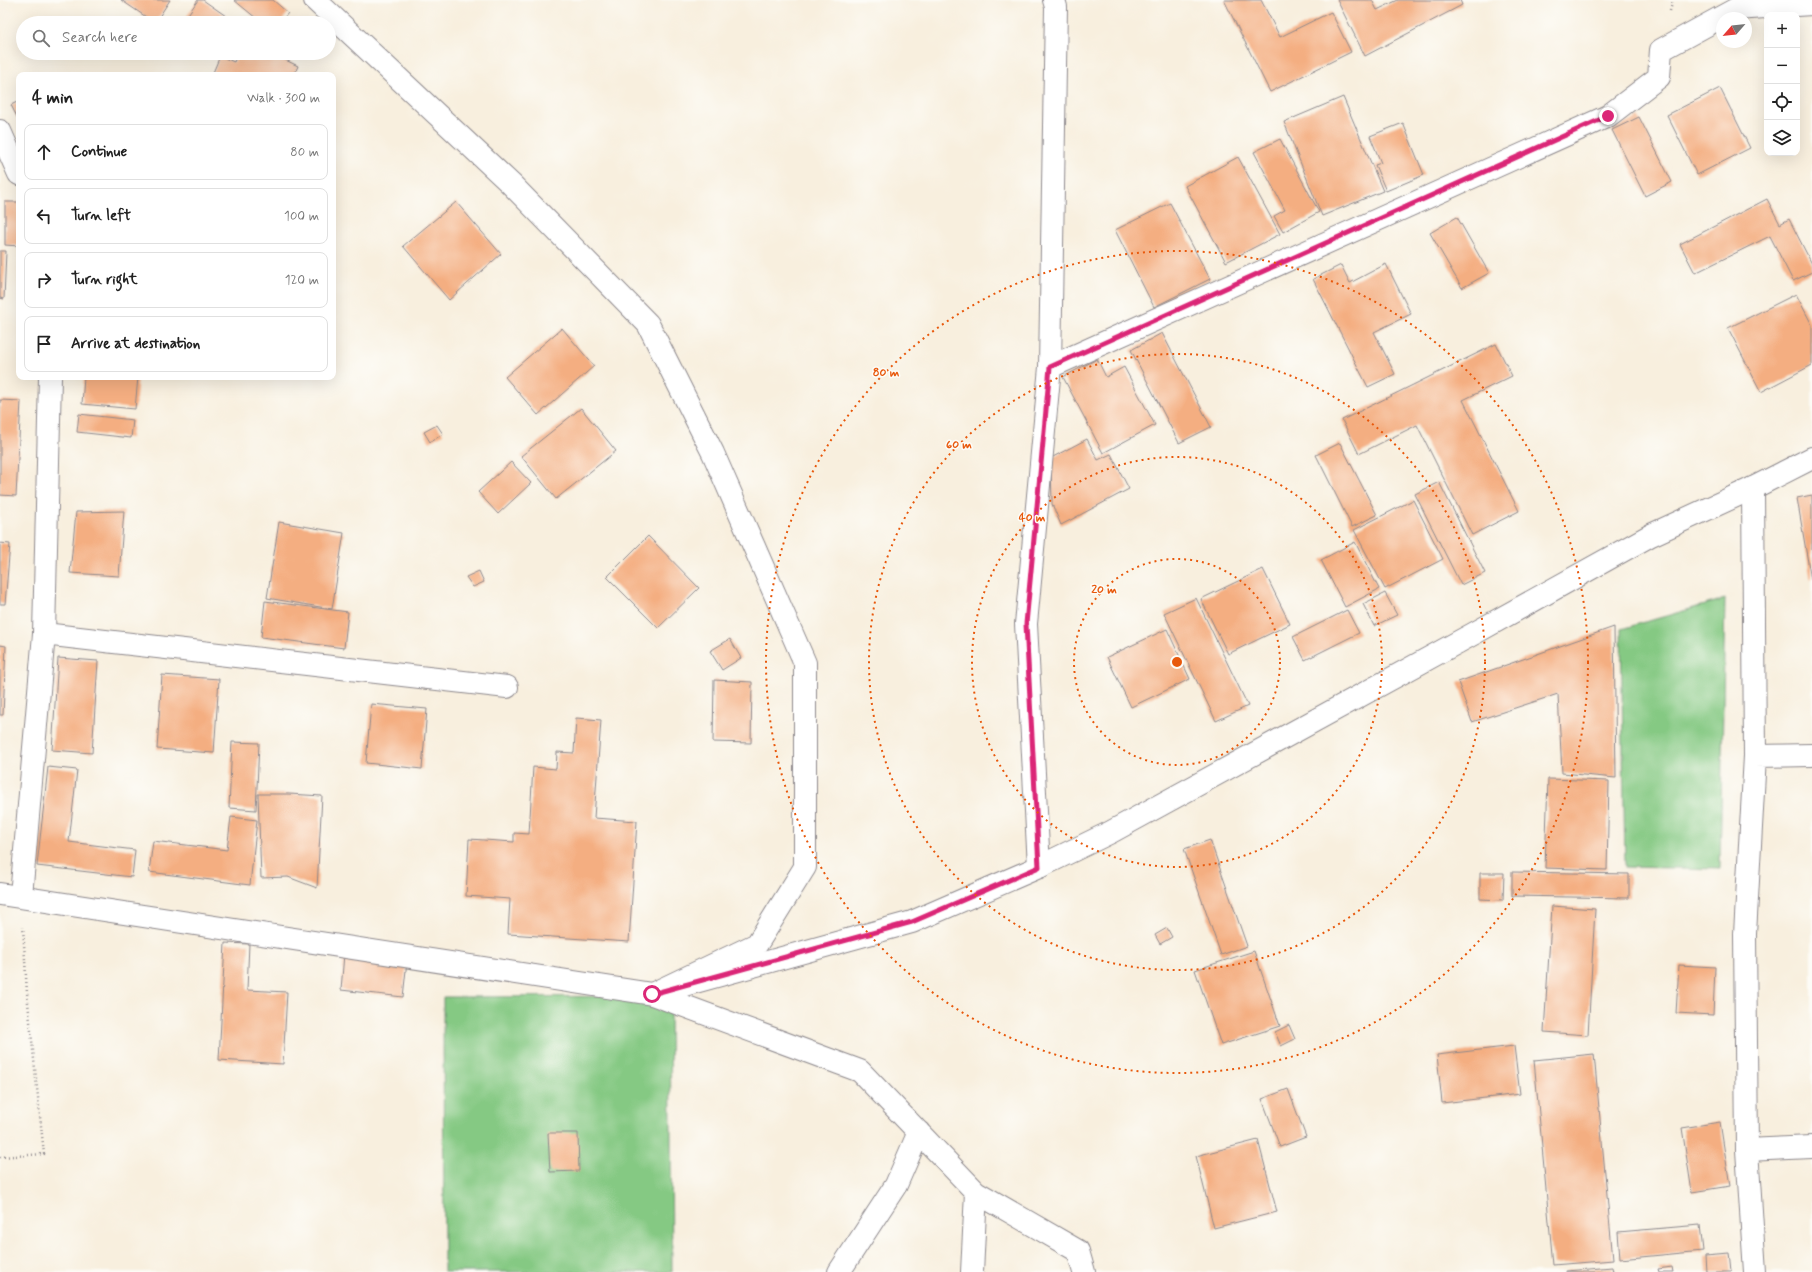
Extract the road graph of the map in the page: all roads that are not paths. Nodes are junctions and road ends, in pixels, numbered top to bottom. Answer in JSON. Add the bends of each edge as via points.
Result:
{"nodes":[{"id":1,"x":316,"y":0,"type":"edge"},
{"id":2,"x":1054,"y":0,"type":"edge"},
{"id":3,"x":1812,"y":4,"type":"edge"},
{"id":4,"x":333,"y":16,"type":"edge"},
{"id":5,"x":336,"y":19,"type":"edge"},
{"id":6,"x":0,"y":131,"type":"edge"},
{"id":7,"x":16,"y":167,"type":"edge"},
{"id":8,"x":1050,"y":367,"type":"junction"},
{"id":9,"x":50,"y":380,"type":"edge"},
{"id":10,"x":1812,"y":458,"type":"edge"},
{"id":11,"x":1753,"y":488,"type":"junction"},
{"id":12,"x":44,"y":634,"type":"junction"},
{"id":13,"x":507,"y":687,"type":"dead end"},
{"id":14,"x":1812,"y":755,"type":"edge"},
{"id":15,"x":1755,"y":756,"type":"junction"},
{"id":16,"x":1039,"y":867,"type":"junction"},
{"id":17,"x":0,"y":894,"type":"edge"},
{"id":18,"x":21,"y":896,"type":"junction"},
{"id":19,"x":652,"y":994,"type":"junction"},
{"id":20,"x":919,"y":1132,"type":"junction"},
{"id":21,"x":1812,"y":1147,"type":"edge"},
{"id":22,"x":1747,"y":1150,"type":"junction"},
{"id":23,"x":976,"y":1192,"type":"junction"},
{"id":24,"x":839,"y":1272,"type":"edge"},
{"id":25,"x":972,"y":1272,"type":"edge"},
{"id":26,"x":1084,"y":1272,"type":"edge"},
{"id":27,"x":1755,"y":1272,"type":"edge"}],
"edges":[{"from":1,"to":4,"type":"street"},
{"from":2,"to":8,"type":"street","via":[[1056,8]]},
{"from":3,"to":8,"type":"street","via":[[1736,9],[1661,50],[1659,77],[1608,116]]},
{"from":5,"to":19,"type":"street","via":[[511,184],[648,324],[713,453],[804,663],[805,867],[757,944]]},
{"from":6,"to":7,"type":"street"},
{"from":8,"to":16,"type":"street","via":[[1026,624]]},
{"from":9,"to":12,"type":"street"},
{"from":10,"to":11,"type":"street"},
{"from":11,"to":15,"type":"street"},
{"from":11,"to":16,"type":"street","via":[[1651,535],[1125,825]]},
{"from":12,"to":13,"type":"street"},
{"from":12,"to":18,"type":"street"},
{"from":14,"to":15,"type":"street"},
{"from":15,"to":22,"type":"street","via":[[1745,934]]},
{"from":16,"to":19,"type":"street","via":[[912,922]]},
{"from":17,"to":18,"type":"street"},
{"from":18,"to":19,"type":"street"},
{"from":19,"to":20,"type":"street","via":[[860,1071]]},
{"from":20,"to":23,"type":"street"},
{"from":20,"to":24,"type":"street","via":[[896,1185]]},
{"from":21,"to":22,"type":"street"},
{"from":22,"to":27,"type":"street"},
{"from":23,"to":25,"type":"street"},
{"from":23,"to":26,"type":"street","via":[[1078,1251]]}]}
